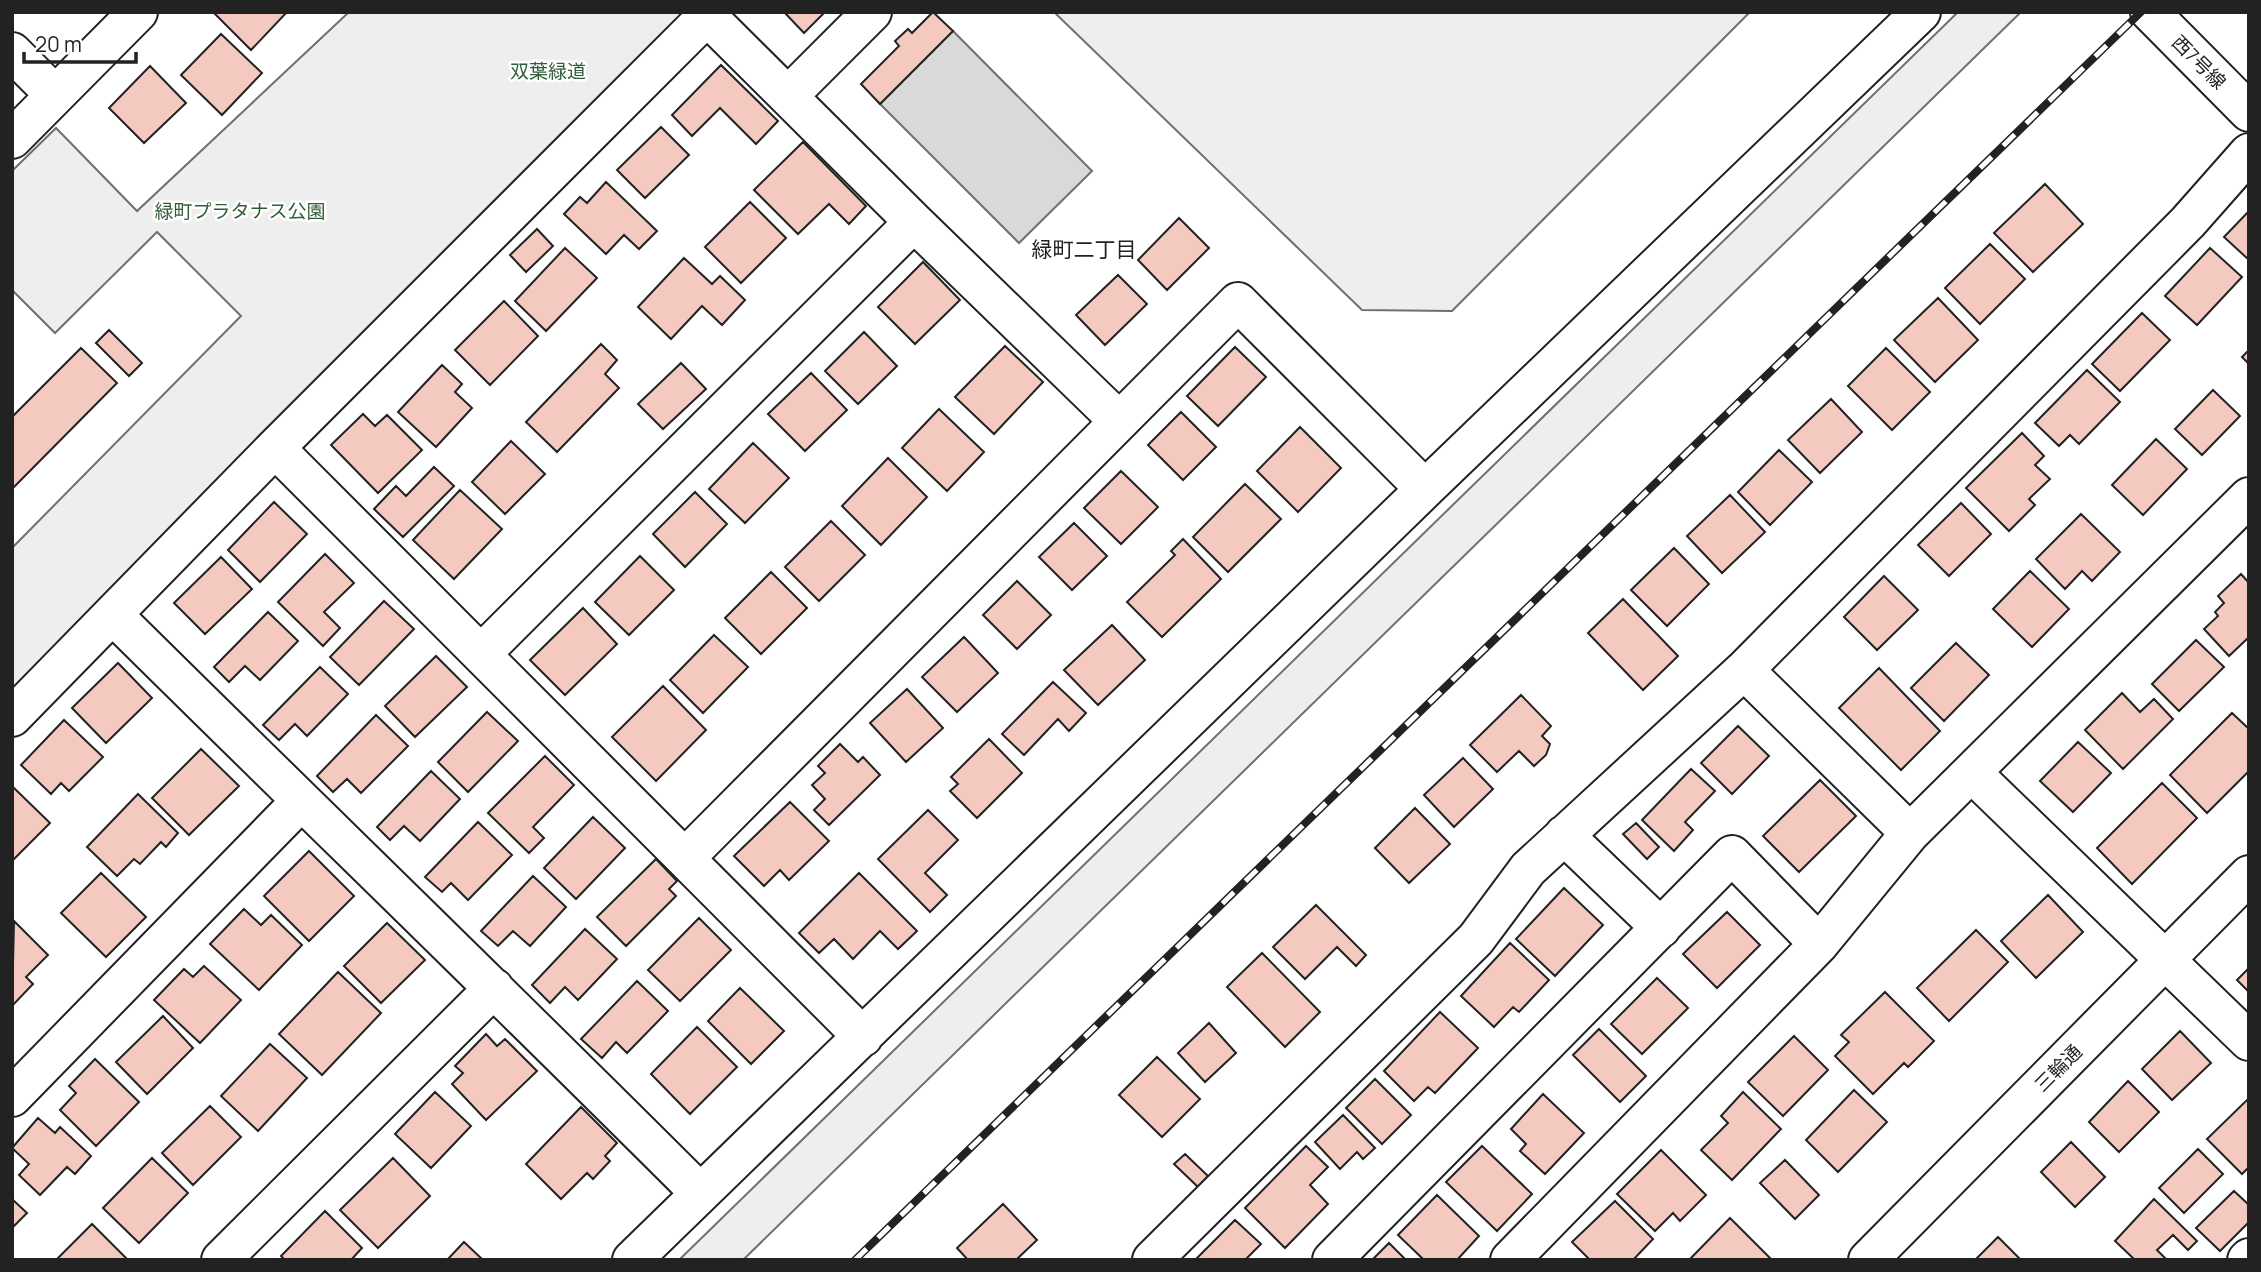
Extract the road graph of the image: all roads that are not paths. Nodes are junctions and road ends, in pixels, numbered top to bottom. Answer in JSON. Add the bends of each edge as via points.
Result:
{"nodes":[{"id":1,"x":138,"y":12,"type":"edge"},
{"id":2,"x":872,"y":12,"type":"edge"},
{"id":3,"x":1921,"y":12,"type":"edge"},
{"id":4,"x":2150,"y":12,"type":"edge"},
{"id":5,"x":12,"y":52,"type":"edge"},
{"id":6,"x":55,"y":95,"type":"junction"},
{"id":7,"x":788,"y":96,"type":"junction"},
{"id":8,"x":2249,"y":112,"type":"edge"},
{"id":9,"x":12,"y":139,"type":"edge"},
{"id":10,"x":2249,"y":153,"type":"edge"},
{"id":11,"x":914,"y":222,"type":"junction"},
{"id":12,"x":1118,"y":420,"type":"junction"},
{"id":13,"x":275,"y":448,"type":"junction"},
{"id":14,"x":1425,"y":489,"type":"junction"},
{"id":15,"x":2249,"y":497,"type":"edge"},
{"id":16,"x":113,"y":615,"type":"junction"},
{"id":17,"x":482,"y":653,"type":"junction"},
{"id":18,"x":1744,"y":670,"type":"junction"},
{"id":19,"x":12,"y":717,"type":"edge"},
{"id":20,"x":1972,"y":773,"type":"junction"},
{"id":21,"x":301,"y":801,"type":"junction"},
{"id":22,"x":1910,"y":834,"type":"junction"},
{"id":23,"x":1564,"y":835,"type":"junction"},
{"id":24,"x":685,"y":858,"type":"junction"},
{"id":25,"x":2249,"y":875,"type":"edge"},
{"id":26,"x":1661,"y":928,"type":"junction"},
{"id":27,"x":1819,"y":944,"type":"junction"},
{"id":28,"x":2166,"y":959,"type":"junction"},
{"id":29,"x":494,"y":988,"type":"junction"},
{"id":30,"x":863,"y":1037,"type":"junction"},
{"id":31,"x":2249,"y":1041,"type":"edge"},
{"id":32,"x":12,"y":1097,"type":"edge"},
{"id":33,"x":700,"y":1193,"type":"junction"},
{"id":34,"x":221,"y":1260,"type":"edge"},
{"id":35,"x":632,"y":1260,"type":"edge"},
{"id":36,"x":1152,"y":1260,"type":"edge"},
{"id":37,"x":1332,"y":1260,"type":"edge"},
{"id":38,"x":1510,"y":1260,"type":"edge"},
{"id":39,"x":1868,"y":1260,"type":"edge"}],
"edges":[{"from":1,"to":6,"type":"street"},
{"from":2,"to":7,"type":"street"},
{"from":3,"to":14,"type":"street"},
{"from":4,"to":8,"type":"street","name":"西7号線"},
{"from":5,"to":6,"type":"street"},
{"from":6,"to":9,"type":"street"},
{"from":7,"to":11,"type":"street"},
{"from":7,"to":13,"type":"street","via":[[706,16]]},
{"from":10,"to":18,"type":"street","via":[[2188,222]]},
{"from":11,"to":12,"type":"street"},
{"from":11,"to":17,"type":"street"},
{"from":12,"to":14,"type":"street","via":[[1238,302]]},
{"from":12,"to":24,"type":"street"},
{"from":13,"to":16,"type":"street"},
{"from":13,"to":17,"type":"street"},
{"from":14,"to":30,"type":"street"},
{"from":15,"to":20,"type":"street"},
{"from":16,"to":19,"type":"street"},
{"from":16,"to":21,"type":"street"},
{"from":17,"to":24,"type":"street"},
{"from":18,"to":22,"type":"street"},
{"from":18,"to":23,"type":"street"},
{"from":20,"to":22,"type":"street"},
{"from":20,"to":28,"type":"street"},
{"from":21,"to":29,"type":"street"},
{"from":21,"to":32,"type":"street"},
{"from":22,"to":27,"type":"street"},
{"from":23,"to":26,"type":"street"},
{"from":23,"to":36,"type":"street","via":[[1528,869],[1476,939]]},
{"from":24,"to":30,"type":"street"},
{"from":25,"to":28,"type":"street","name":"三輪通"},
{"from":26,"to":27,"type":"street","via":[[1732,855]]},
{"from":26,"to":37,"type":"street"},
{"from":27,"to":38,"type":"street"},
{"from":28,"to":31,"type":"street"},
{"from":28,"to":39,"type":"street","name":"三輪通"},
{"from":29,"to":33,"type":"street"},
{"from":29,"to":34,"type":"street"},
{"from":30,"to":33,"type":"street"},
{"from":33,"to":35,"type":"street"}]}
